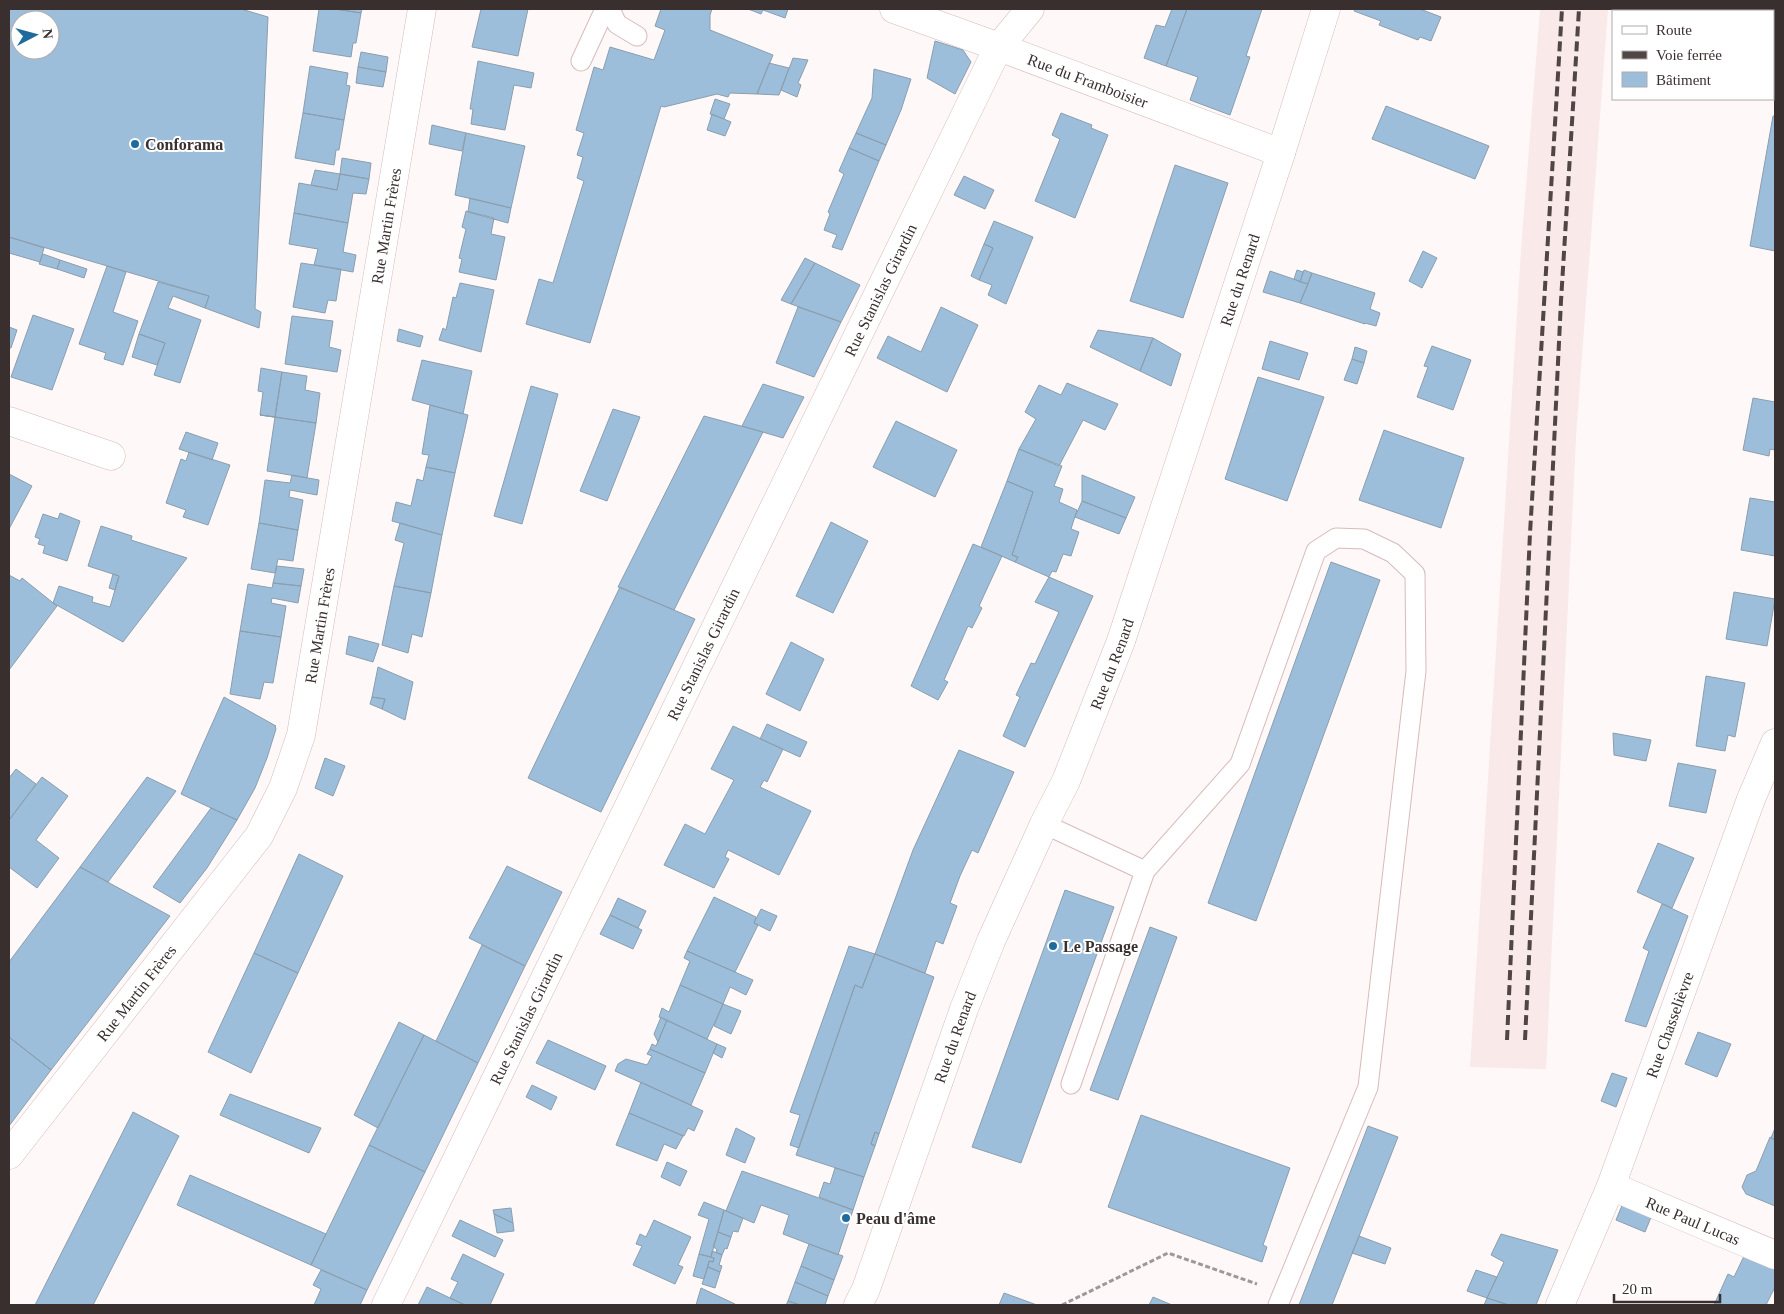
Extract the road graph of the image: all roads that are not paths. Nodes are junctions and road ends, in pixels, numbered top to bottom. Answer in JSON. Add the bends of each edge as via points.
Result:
{"nodes":[{"id":1,"x":422,"y":9,"type":"edge"},
{"id":2,"x":605,"y":9,"type":"edge"},
{"id":3,"x":610,"y":9,"type":"edge"},
{"id":4,"x":894,"y":9,"type":"edge"},
{"id":5,"x":1030,"y":9,"type":"edge"},
{"id":6,"x":1326,"y":9,"type":"edge"},
{"id":7,"x":637,"y":36,"type":"dead end"},
{"id":8,"x":999,"y":47,"type":"junction"},
{"id":9,"x":581,"y":61,"type":"dead end"},
{"id":10,"x":1281,"y":153,"type":"junction"},
{"id":11,"x":9,"y":421,"type":"edge"},
{"id":12,"x":111,"y":456,"type":"dead end"},
{"id":13,"x":1775,"y":743,"type":"edge"},
{"id":14,"x":1044,"y":824,"type":"junction"},
{"id":15,"x":1145,"y":871,"type":"junction"},
{"id":16,"x":1071,"y":1084,"type":"dead end"},
{"id":17,"x":9,"y":1154,"type":"edge"},
{"id":18,"x":1611,"y":1186,"type":"junction"},
{"id":19,"x":1775,"y":1255,"type":"edge"},
{"id":20,"x":1281,"y":1299,"type":"edge"},
{"id":21,"x":386,"y":1305,"type":"edge"},
{"id":22,"x":858,"y":1305,"type":"edge"},
{"id":23,"x":1560,"y":1305,"type":"edge"}],
"edges":[{"from":1,"to":17,"type":"street","name":"Rue Martin Frères","via":[[300,735],[283,788],[259,836]]},
{"from":2,"to":9,"type":"lane"},
{"from":3,"to":7,"type":"lane","via":[[617,24]]},
{"from":4,"to":8,"type":"street","name":"Rue du Framboisier"},
{"from":5,"to":8,"type":"street","name":"Rue Stanislas Girardin"},
{"from":6,"to":10,"type":"street","name":"Rue du Renard"},
{"from":8,"to":10,"type":"street","name":"Rue du Framboisier"},
{"from":8,"to":21,"type":"street","name":"Rue Stanislas Girardin"},
{"from":10,"to":14,"type":"street","name":"Rue du Renard","via":[[1121,641],[1066,781]]},
{"from":11,"to":12,"type":"street"},
{"from":13,"to":18,"type":"street","name":"Rue Chasselièvre","via":[[1751,799]]},
{"from":14,"to":15,"type":"lane"},
{"from":14,"to":22,"type":"street","name":"Rue du Renard","via":[[964,1009]]},
{"from":15,"to":16,"type":"lane"},
{"from":15,"to":20,"type":"lane","via":[[1240,764],[1316,551],[1336,538],[1364,539],[1394,553],[1415,574],[1416,671],[1368,1087]]},
{"from":18,"to":19,"type":"street","name":"Rue Paul Lucas"},
{"from":18,"to":23,"type":"street","name":"Rue Chasselièvre"}]}
